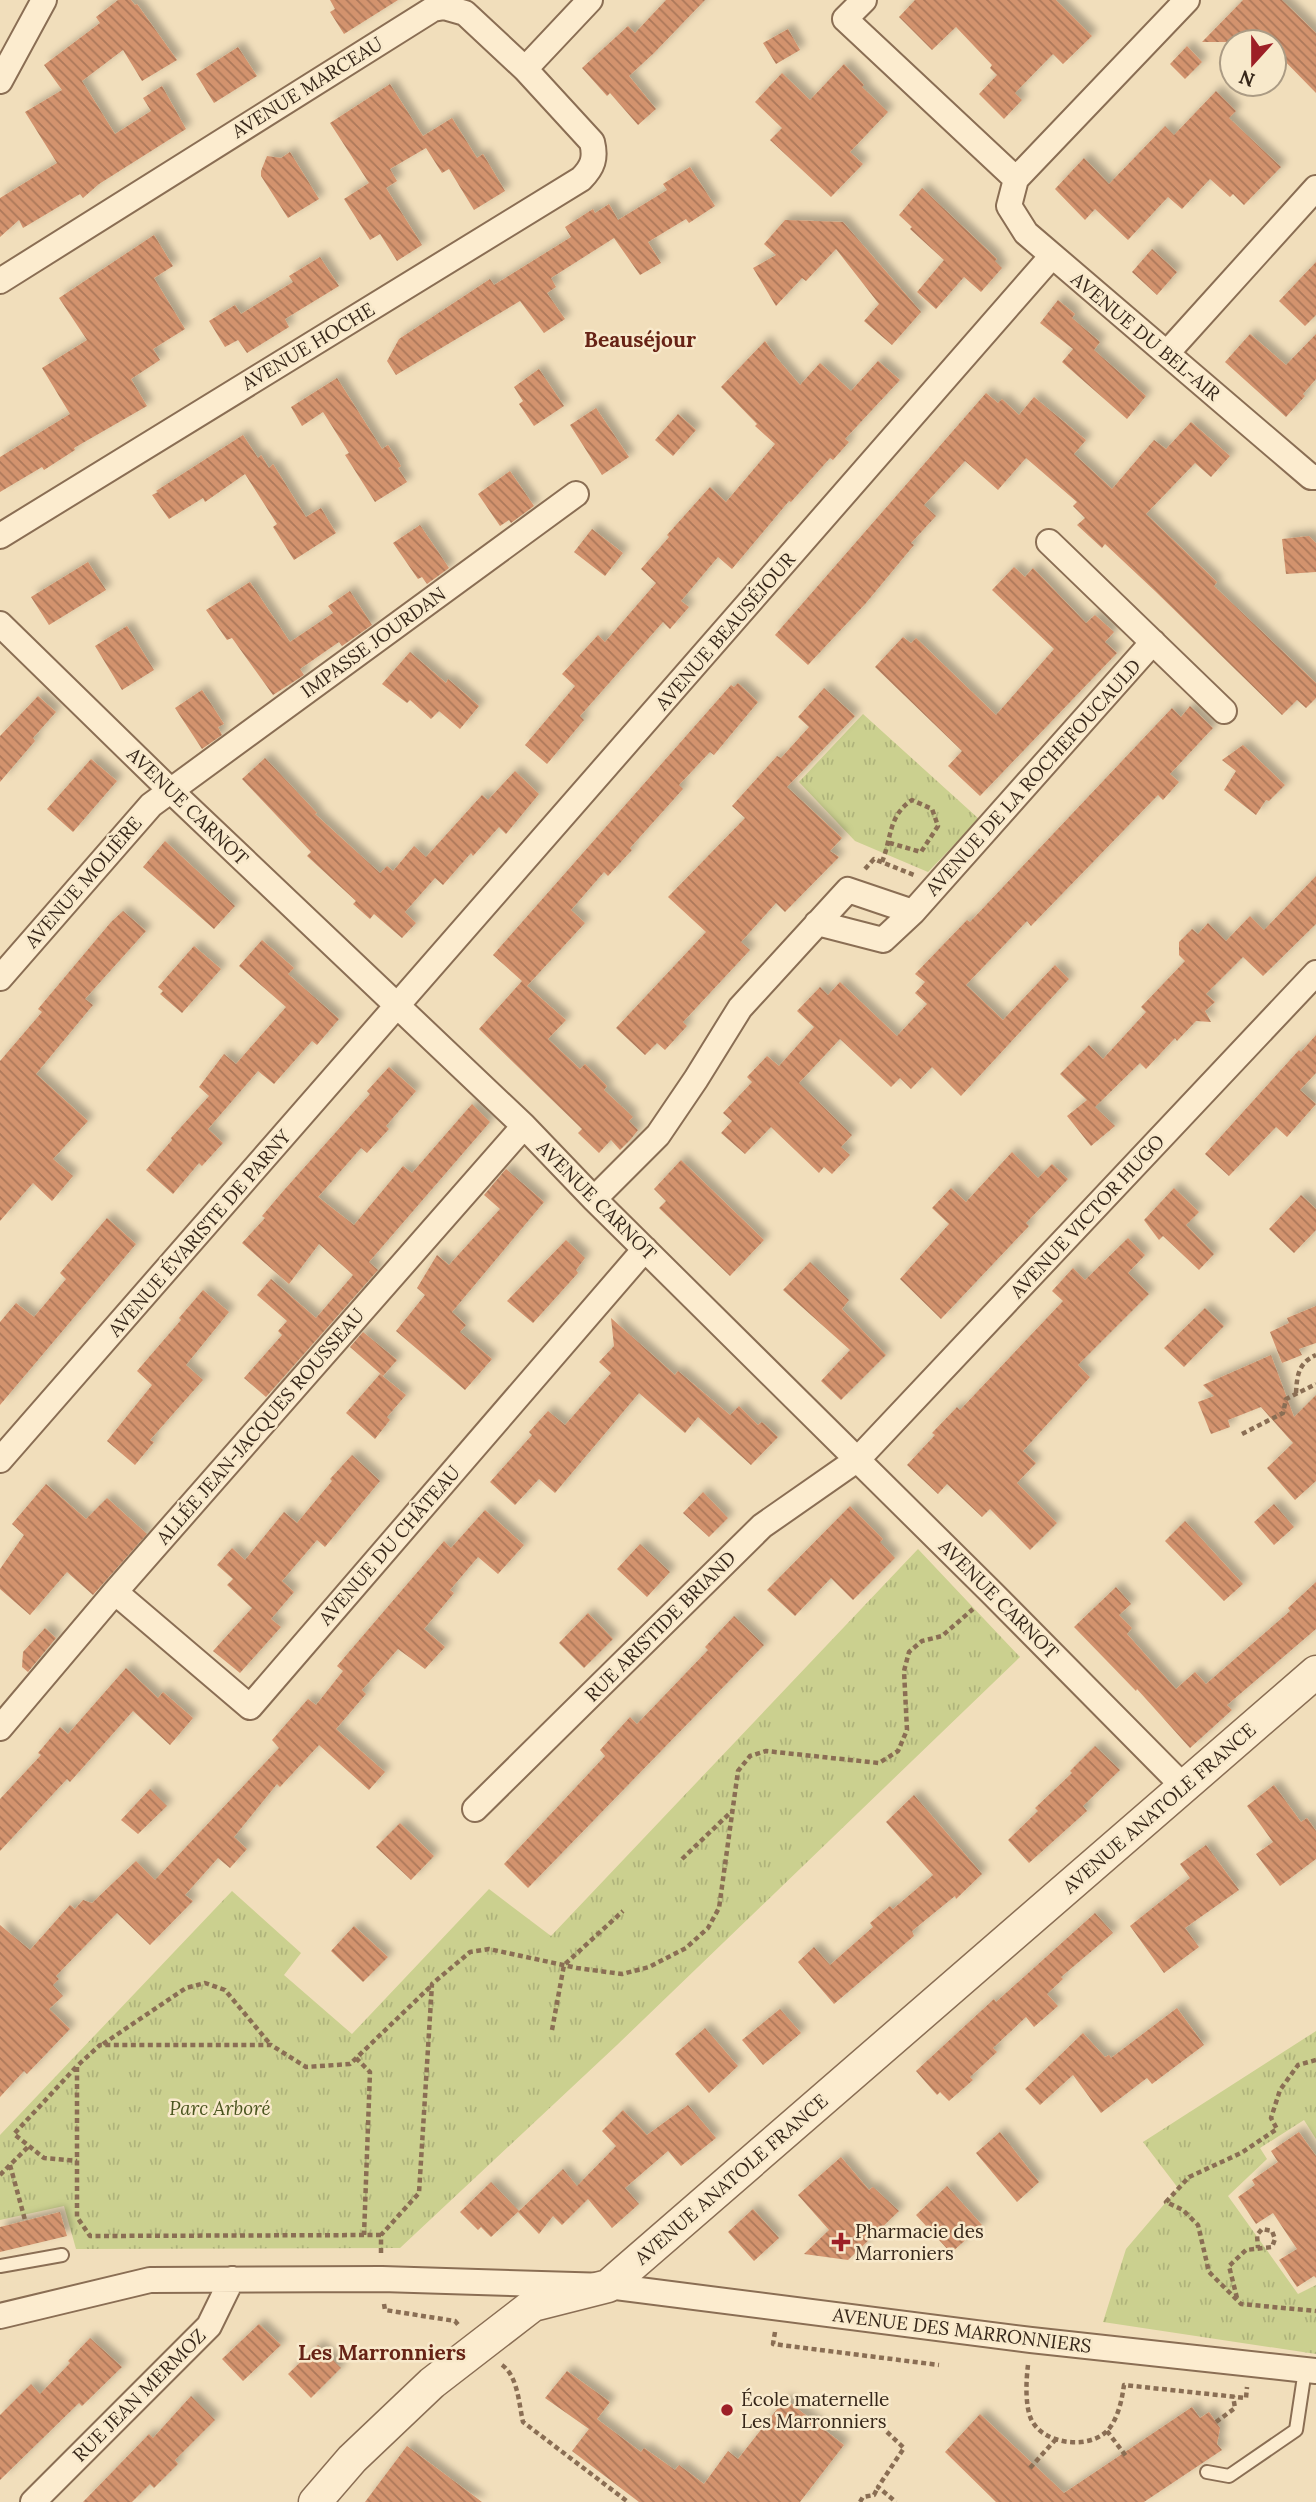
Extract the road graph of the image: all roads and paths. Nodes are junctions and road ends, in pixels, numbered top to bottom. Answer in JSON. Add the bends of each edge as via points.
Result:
{"nodes":[{"id":1,"x":44,"y":0,"type":"edge"},
{"id":2,"x":590,"y":0,"type":"edge"},
{"id":3,"x":864,"y":0,"type":"edge"},
{"id":4,"x":1187,"y":0,"type":"edge"},
{"id":5,"x":525,"y":69,"type":"junction"},
{"id":6,"x":0,"y":80,"type":"edge"},
{"id":7,"x":592,"y":142,"type":"joint"},
{"id":8,"x":1016,"y":179,"type":"junction"},
{"id":9,"x":1316,"y":188,"type":"edge"},
{"id":10,"x":1051,"y":257,"type":"junction"},
{"id":11,"x":0,"y":281,"type":"edge"},
{"id":12,"x":1167,"y":353,"type":"junction"},
{"id":13,"x":1314,"y":477,"type":"edge"},
{"id":14,"x":576,"y":494,"type":"dead end"},
{"id":15,"x":0,"y":536,"type":"edge"},
{"id":16,"x":1049,"y":542,"type":"dead end"},
{"id":17,"x":0,"y":624,"type":"edge"},
{"id":18,"x":1153,"y":642,"type":"junction"},
{"id":19,"x":1224,"y":711,"type":"dead end"},
{"id":20,"x":170,"y":790,"type":"junction"},
{"id":21,"x":890,"y":843,"type":"junction"},
{"id":22,"x":882,"y":862,"type":"junction"},
{"id":23,"x":938,"y":884,"type":"junction"},
{"id":24,"x":848,"y":891,"type":"junction"},
{"id":25,"x":913,"y":912,"type":"junction"},
{"id":26,"x":817,"y":923,"type":"junction"},
{"id":27,"x":1316,"y":973,"type":"edge"},
{"id":28,"x":0,"y":978,"type":"edge"},
{"id":29,"x":398,"y":1005,"type":"junction"},
{"id":30,"x":524,"y":1126,"type":"junction"},
{"id":31,"x":594,"y":1199,"type":"junction"},
{"id":32,"x":645,"y":1249,"type":"junction"},
{"id":33,"x":1316,"y":1354,"type":"edge"},
{"id":34,"x":1316,"y":1384,"type":"edge"},
{"id":35,"x":1296,"y":1394,"type":"junction"},
{"id":36,"x":1242,"y":1434,"type":"dead end"},
{"id":37,"x":858,"y":1459,"type":"junction"},
{"id":38,"x":0,"y":1460,"type":"edge"},
{"id":39,"x":115,"y":1592,"type":"junction"},
{"id":40,"x":992,"y":1592,"type":"junction"},
{"id":41,"x":1316,"y":1671,"type":"edge"},
{"id":42,"x":0,"y":1728,"type":"edge"},
{"id":43,"x":1182,"y":1786,"type":"junction"},
{"id":44,"x":475,"y":1809,"type":"dead end"},
{"id":45,"x":733,"y":1811,"type":"junction"},
{"id":46,"x":682,"y":1859,"type":"dead end"},
{"id":47,"x":622,"y":1911,"type":"dead end"},
{"id":48,"x":564,"y":1965,"type":"junction"},
{"id":49,"x":432,"y":1984,"type":"junction"},
{"id":50,"x":552,"y":2030,"type":"dead end"},
{"id":51,"x":100,"y":2045,"type":"junction"},
{"id":52,"x":271,"y":2045,"type":"junction"},
{"id":53,"x":356,"y":2058,"type":"junction"},
{"id":54,"x":1316,"y":2060,"type":"edge"},
{"id":55,"x":77,"y":2066,"type":"junction"},
{"id":56,"x":29,"y":2146,"type":"junction"},
{"id":57,"x":77,"y":2161,"type":"junction"},
{"id":58,"x":10,"y":2165,"type":"junction"},
{"id":59,"x":0,"y":2175,"type":"edge"},
{"id":60,"x":25,"y":2220,"type":"dead end"},
{"id":61,"x":364,"y":2235,"type":"junction"},
{"id":62,"x":381,"y":2235,"type":"junction"},
{"id":63,"x":1258,"y":2248,"type":"junction"},
{"id":64,"x":62,"y":2255,"type":"dead end"},
{"id":65,"x":0,"y":2266,"type":"edge"},
{"id":66,"x":232,"y":2278,"type":"junction"},
{"id":67,"x":382,"y":2279,"type":"junction"},
{"id":68,"x":608,"y":2286,"type":"junction"},
{"id":69,"x":1238,"y":2299,"type":"junction"},
{"id":70,"x":778,"y":2307,"type":"junction"},
{"id":71,"x":385,"y":2310,"type":"dead end"},
{"id":72,"x":1316,"y":2311,"type":"edge"},
{"id":73,"x":0,"y":2314,"type":"edge"},
{"id":74,"x":1031,"y":2340,"type":"junction"},
{"id":75,"x":476,"y":2348,"type":"junction"},
{"id":76,"x":1250,"y":2364,"type":"junction"},
{"id":77,"x":939,"y":2365,"type":"dead end"},
{"id":78,"x":1310,"y":2371,"type":"edge"},
{"id":79,"x":1233,"y":2396,"type":"junction"},
{"id":80,"x":1216,"y":2422,"type":"dead end"},
{"id":81,"x":1107,"y":2431,"type":"junction"},
{"id":82,"x":887,"y":2432,"type":"dead end"},
{"id":83,"x":1056,"y":2438,"type":"junction"},
{"id":84,"x":1126,"y":2456,"type":"dead end"},
{"id":85,"x":1030,"y":2468,"type":"dead end"},
{"id":86,"x":1207,"y":2472,"type":"dead end"},
{"id":87,"x":878,"y":2487,"type":"junction"},
{"id":88,"x":33,"y":2502,"type":"edge"},
{"id":89,"x":315,"y":2502,"type":"edge"},
{"id":90,"x":628,"y":2502,"type":"edge"},
{"id":91,"x":860,"y":2502,"type":"edge"},
{"id":92,"x":896,"y":2502,"type":"edge"}],
"edges":[{"from":1,"to":6,"type":"street"},
{"from":2,"to":5,"type":"street"},
{"from":3,"to":8,"type":"street","via":[[845,19]]},
{"from":4,"to":8,"type":"street"},
{"from":5,"to":7,"type":"street","name":"AVENUE MARCEAU"},
{"from":5,"to":11,"type":"street","name":"AVENUE MARCEAU","via":[[465,13],[433,9]]},
{"from":7,"to":15,"type":"street","name":"AVENUE HOCHE","via":[[591,169],[581,179]]},
{"from":8,"to":10,"type":"street","name":"AVENUE DU BEL-AIR","via":[[1010,206],[1026,233]]},
{"from":9,"to":12,"type":"street"},
{"from":10,"to":12,"type":"street","name":"AVENUE DU BEL-AIR"},
{"from":10,"to":29,"type":"street","name":"AVENUE BEAUSÉJOUR"},
{"from":12,"to":13,"type":"street","name":"AVENUE DU BEL-AIR"},
{"from":14,"to":20,"type":"street","name":"IMPASSE JOURDAN"},
{"from":16,"to":18,"type":"street","name":"AVENUE DE LA ROCHEFOUCAULD"},
{"from":17,"to":20,"type":"street","name":"AVENUE CARNOT"},
{"from":18,"to":19,"type":"street","name":"AVENUE DE LA ROCHEFOUCAULD"},
{"from":18,"to":23,"type":"street","name":"AVENUE DE LA ROCHEFOUCAULD"},
{"from":20,"to":28,"type":"street","name":"AVENUE MOLIÈRE","via":[[151,805]]},
{"from":20,"to":29,"type":"street","name":"AVENUE CARNOT"},
{"from":21,"to":21,"type":"path","via":[[900,808],[912,800],[932,809],[938,826],[921,852]]},
{"from":21,"to":22,"type":"path"},
{"from":22,"to":23,"type":"path"},
{"from":22,"to":24,"type":"path","via":[[874,859]]},
{"from":23,"to":25,"type":"street","name":"AVENUE DE LA ROCHEFOUCAULD"},
{"from":24,"to":25,"type":"street","name":"AVENUE DE LA ROCHEFOUCAULD"},
{"from":24,"to":26,"type":"street"},
{"from":25,"to":26,"type":"street","name":"AVENUE DE LA ROCHEFOUCAULD","via":[[883,940]]},
{"from":26,"to":31,"type":"street","via":[[740,1008],[658,1135]]},
{"from":27,"to":37,"type":"street","name":"AVENUE VICTOR HUGO"},
{"from":29,"to":30,"type":"street","name":"AVENUE CARNOT"},
{"from":29,"to":38,"type":"street","name":"AVENUE ÉVARISTE DE PARNY"},
{"from":30,"to":31,"type":"street","name":"AVENUE CARNOT"},
{"from":30,"to":39,"type":"street","name":"ALLÉE JEAN-JACQUES ROUSSEAU"},
{"from":31,"to":32,"type":"street","name":"AVENUE CARNOT"},
{"from":32,"to":37,"type":"street","name":"AVENUE CARNOT"},
{"from":32,"to":39,"type":"street","name":"AVENUE DU CHÂTEAU","via":[[250,1707]]},
{"from":33,"to":35,"type":"path","via":[[1297,1373]]},
{"from":34,"to":35,"type":"path"},
{"from":35,"to":36,"type":"path","via":[[1286,1399],[1283,1413]]},
{"from":37,"to":40,"type":"street","name":"AVENUE CARNOT"},
{"from":37,"to":44,"type":"street","name":"RUE ARISTIDE BRIAND","via":[[762,1526]]},
{"from":39,"to":42,"type":"street","name":"ALLÉE JEAN-JACQUES ROUSSEAU"},
{"from":40,"to":43,"type":"street","name":"AVENUE CARNOT"},
{"from":40,"to":45,"type":"path","via":[[942,1636],[922,1641],[909,1652],[904,1671],[907,1730],[898,1751],[880,1763],[766,1751],[750,1756],[738,1771]]},
{"from":41,"to":43,"type":"street","name":"AVENUE ANATOLE FRANCE"},
{"from":43,"to":68,"type":"street","name":"AVENUE ANATOLE FRANCE"},
{"from":45,"to":46,"type":"path"},
{"from":45,"to":48,"type":"path","via":[[719,1908],[701,1935],[649,1967],[622,1974]]},
{"from":47,"to":48,"type":"path"},
{"from":48,"to":49,"type":"path","via":[[489,1949],[470,1952]]},
{"from":48,"to":50,"type":"path"},
{"from":49,"to":53,"type":"path"},
{"from":49,"to":62,"type":"path","via":[[419,2193]]},
{"from":51,"to":52,"type":"path"},
{"from":51,"to":52,"type":"path","via":[[186,1988],[205,1983],[225,1990]]},
{"from":51,"to":55,"type":"path"},
{"from":52,"to":53,"type":"path","via":[[306,2067],[350,2064]]},
{"from":53,"to":61,"type":"path","via":[[370,2072]]},
{"from":54,"to":69,"type":"path","via":[[1298,2065],[1280,2090],[1270,2118],[1277,2129],[1241,2153],[1189,2177],[1166,2202],[1198,2225],[1209,2272]]},
{"from":55,"to":56,"type":"path","via":[[13,2134]]},
{"from":55,"to":57,"type":"path"},
{"from":56,"to":57,"type":"path","via":[[44,2158]]},
{"from":56,"to":58,"type":"path"},
{"from":57,"to":61,"type":"path","via":[[77,2217],[90,2236]]},
{"from":58,"to":59,"type":"path"},
{"from":58,"to":60,"type":"path"},
{"from":61,"to":62,"type":"path"},
{"from":62,"to":67,"type":"path"},
{"from":63,"to":63,"type":"path","via":[[1272,2247],[1272,2231],[1262,2229],[1257,2235]]},
{"from":63,"to":69,"type":"path","via":[[1246,2250],[1229,2266]]},
{"from":64,"to":65,"type":"lane"},
{"from":66,"to":67,"type":"street"},
{"from":66,"to":73,"type":"street","via":[[149,2280]]},
{"from":66,"to":88,"type":"street","name":"RUE JEAN MERMOZ","via":[[209,2326]]},
{"from":67,"to":68,"type":"street"},
{"from":68,"to":70,"type":"street","name":"AVENUE DES MARRONNIERS"},
{"from":68,"to":75,"type":"street","via":[[533,2305]]},
{"from":69,"to":72,"type":"path","via":[[1241,2304]]},
{"from":70,"to":74,"type":"street","name":"AVENUE DES MARRONNIERS"},
{"from":70,"to":77,"type":"path","via":[[773,2344]]},
{"from":71,"to":75,"type":"path","via":[[455,2321]]},
{"from":74,"to":76,"type":"street","name":"AVENUE DES MARRONNIERS"},
{"from":74,"to":83,"type":"path","via":[[1028,2408],[1032,2423]]},
{"from":75,"to":89,"type":"street","via":[[352,2459]]},
{"from":75,"to":90,"type":"path","via":[[507,2369],[523,2423]]},
{"from":76,"to":78,"type":"street","name":"AVENUE DES MARRONNIERS"},
{"from":76,"to":79,"type":"path","via":[[1246,2398]]},
{"from":78,"to":86,"type":"lane","via":[[1296,2430],[1229,2476]]},
{"from":79,"to":80,"type":"path","via":[[1235,2408]]},
{"from":79,"to":81,"type":"path","via":[[1124,2385],[1121,2406]]},
{"from":81,"to":83,"type":"path","via":[[1073,2444]]},
{"from":81,"to":84,"type":"path"},
{"from":82,"to":87,"type":"path","via":[[904,2448]]},
{"from":83,"to":85,"type":"path"},
{"from":87,"to":91,"type":"path","via":[[874,2495]]},
{"from":87,"to":92,"type":"path"}]}
